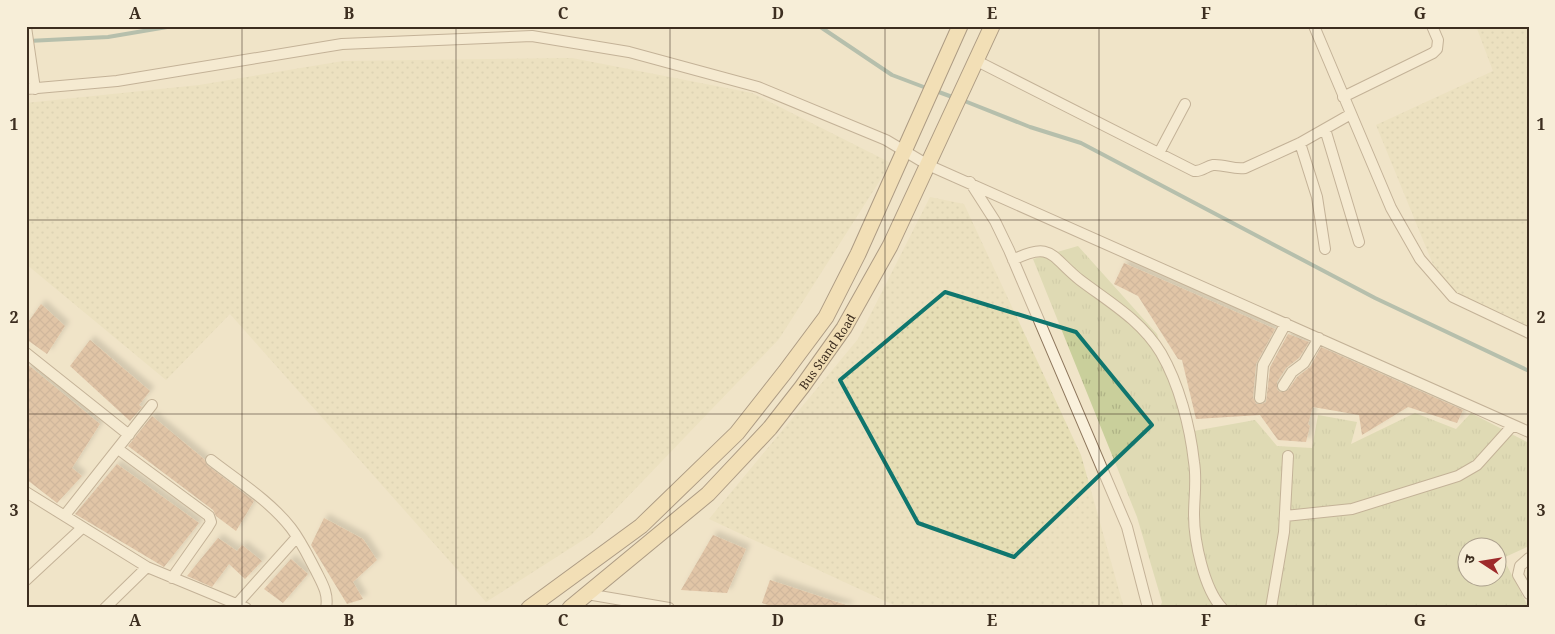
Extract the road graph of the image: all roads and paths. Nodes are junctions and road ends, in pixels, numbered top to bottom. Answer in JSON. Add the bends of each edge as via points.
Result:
{"nodes":[{"id":1,"x":960,"y":26,"type":"edge"},
{"id":2,"x":992,"y":26,"type":"edge"},
{"id":3,"x":1314,"y":26,"type":"edge"},
{"id":4,"x":1432,"y":26,"type":"edge"},
{"id":5,"x":26,"y":27,"type":"edge"},
{"id":6,"x":977,"y":61,"type":"junction"},
{"id":7,"x":31,"y":89,"type":"edge"},
{"id":8,"x":1344,"y":97,"type":"junction"},
{"id":9,"x":1185,"y":104,"type":"dead end"},
{"id":10,"x":1351,"y":114,"type":"junction"},
{"id":11,"x":1325,"y":129,"type":"junction"},
{"id":12,"x":1300,"y":142,"type":"junction"},
{"id":13,"x":905,"y":152,"type":"junction"},
{"id":14,"x":1159,"y":153,"type":"junction"},
{"id":15,"x":928,"y":165,"type":"junction"},
{"id":16,"x":970,"y":182,"type":"junction"},
{"id":17,"x":1359,"y":242,"type":"dead end"},
{"id":18,"x":1325,"y":249,"type":"dead end"},
{"id":19,"x":1013,"y":260,"type":"junction"},
{"id":20,"x":1286,"y":324,"type":"junction"},
{"id":21,"x":1529,"y":333,"type":"edge"},
{"id":22,"x":1319,"y":338,"type":"junction"},
{"id":23,"x":26,"y":353,"type":"edge"},
{"id":24,"x":1283,"y":386,"type":"dead end"},
{"id":25,"x":1260,"y":398,"type":"dead end"},
{"id":26,"x":152,"y":405,"type":"dead end"},
{"id":27,"x":1513,"y":425,"type":"junction"},
{"id":28,"x":1529,"y":432,"type":"edge"},
{"id":29,"x":129,"y":435,"type":"junction"},
{"id":30,"x":118,"y":449,"type":"junction"},
{"id":31,"x":1288,"y":456,"type":"dead end"},
{"id":32,"x":211,"y":460,"type":"dead end"},
{"id":33,"x":26,"y":492,"type":"edge"},
{"id":34,"x":65,"y":515,"type":"junction"},
{"id":35,"x":1285,"y":516,"type":"junction"},
{"id":36,"x":82,"y":528,"type":"junction"},
{"id":37,"x":297,"y":537,"type":"junction"},
{"id":38,"x":1529,"y":558,"type":"edge"},
{"id":39,"x":146,"y":567,"type":"junction"},
{"id":40,"x":172,"y":578,"type":"junction"},
{"id":41,"x":26,"y":580,"type":"edge"},
{"id":42,"x":587,"y":594,"type":"junction"},
{"id":43,"x":1529,"y":594,"type":"edge"},
{"id":44,"x":242,"y":606,"type":"edge"},
{"id":45,"x":104,"y":608,"type":"edge"},
{"id":46,"x":326,"y":608,"type":"edge"},
{"id":47,"x":529,"y":608,"type":"edge"},
{"id":48,"x":570,"y":608,"type":"edge"},
{"id":49,"x":669,"y":608,"type":"edge"},
{"id":50,"x":1148,"y":608,"type":"edge"},
{"id":51,"x":1222,"y":608,"type":"edge"},
{"id":52,"x":1271,"y":608,"type":"edge"}],
"edges":[{"from":1,"to":13,"type":"main road","name":"Bus Stand Road"},
{"from":2,"to":6,"type":"main road","name":"Bus Stand Road"},
{"from":3,"to":8,"type":"street"},
{"from":4,"to":8,"type":"street","via":[[1438,44],[1433,53]]},
{"from":5,"to":7,"type":"street","via":[[33,72]]},
{"from":6,"to":14,"type":"street"},
{"from":6,"to":15,"type":"main road","name":"Bus Stand Road"},
{"from":7,"to":13,"type":"street","via":[[117,81],[342,44],[532,36],[630,52],[758,87],[878,136]]},
{"from":8,"to":10,"type":"street"},
{"from":9,"to":14,"type":"street"},
{"from":10,"to":11,"type":"street"},
{"from":10,"to":21,"type":"street","via":[[1391,208],[1432,274],[1453,297]]},
{"from":11,"to":12,"type":"street"},
{"from":11,"to":17,"type":"street"},
{"from":12,"to":14,"type":"street","via":[[1238,169],[1215,165],[1194,171]]},
{"from":12,"to":18,"type":"street","via":[[1317,197]]},
{"from":13,"to":15,"type":"street"},
{"from":13,"to":47,"type":"main road","name":"Bus Stand Road","via":[[826,317],[737,433],[641,526]]},
{"from":15,"to":16,"type":"street"},
{"from":15,"to":42,"type":"main road","name":"Bus Stand Road","via":[[890,246],[844,328],[770,428],[708,494]]},
{"from":16,"to":19,"type":"street","via":[[995,221]]},
{"from":16,"to":20,"type":"street"},
{"from":19,"to":50,"type":"street","via":[[1127,527]]},
{"from":19,"to":51,"type":"street","via":[[1034,250],[1043,250],[1142,327],[1160,352],[1174,381],[1194,460],[1197,489],[1195,526],[1206,581]]},
{"from":20,"to":22,"type":"street"},
{"from":20,"to":25,"type":"street","via":[[1263,365]]},
{"from":22,"to":24,"type":"street","via":[[1304,363],[1292,372]]},
{"from":22,"to":27,"type":"street"},
{"from":23,"to":29,"type":"street"},
{"from":26,"to":29,"type":"street"},
{"from":27,"to":28,"type":"street"},
{"from":27,"to":35,"type":"street","via":[[1478,465],[1458,476],[1352,509]]},
{"from":29,"to":30,"type":"street"},
{"from":30,"to":34,"type":"street"},
{"from":30,"to":40,"type":"street","via":[[209,516],[211,522]]},
{"from":31,"to":35,"type":"street"},
{"from":32,"to":37,"type":"street","via":[[271,507]]},
{"from":33,"to":34,"type":"street"},
{"from":34,"to":36,"type":"street"},
{"from":35,"to":52,"type":"street"},
{"from":36,"to":39,"type":"street"},
{"from":36,"to":41,"type":"street"},
{"from":37,"to":44,"type":"street"},
{"from":37,"to":46,"type":"street","via":[[323,584],[328,602]]},
{"from":38,"to":43,"type":"street","via":[[1518,570]]},
{"from":39,"to":40,"type":"street"},
{"from":39,"to":45,"type":"street"},
{"from":40,"to":44,"type":"street"},
{"from":42,"to":48,"type":"main road","name":"Bus Stand Road"},
{"from":42,"to":49,"type":"street"}]}
